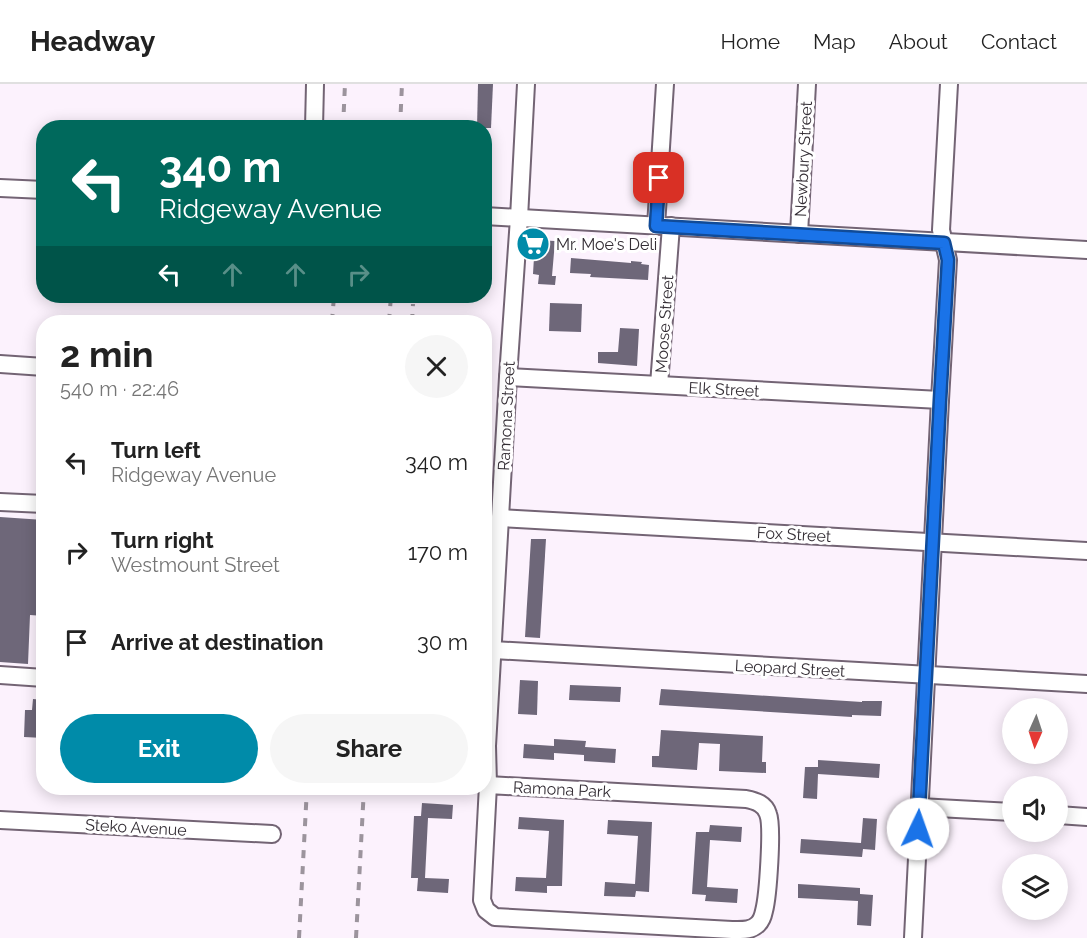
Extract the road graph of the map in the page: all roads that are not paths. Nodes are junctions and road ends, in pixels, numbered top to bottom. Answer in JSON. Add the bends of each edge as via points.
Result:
{"nodes":[{"id":1,"x":315,"y":84,"type":"edge"},
{"id":2,"x":526,"y":84,"type":"edge"},
{"id":3,"x":665,"y":84,"type":"edge"},
{"id":4,"x":807,"y":84,"type":"edge"},
{"id":5,"x":949,"y":84,"type":"edge"},
{"id":6,"x":314,"y":120,"type":"edge"},
{"id":7,"x":0,"y":188,"type":"edge"},
{"id":8,"x":36,"y":190,"type":"edge"},
{"id":9,"x":492,"y":216,"type":"edge"},
{"id":10,"x":519,"y":218,"type":"junction"},
{"id":11,"x":664,"y":226,"type":"junction"},
{"id":12,"x":799,"y":234,"type":"junction"},
{"id":13,"x":944,"y":243,"type":"junction"},
{"id":14,"x":1087,"y":250,"type":"edge"},
{"id":15,"x":0,"y":364,"type":"edge"},
{"id":16,"x":36,"y":366,"type":"edge"},
{"id":17,"x":508,"y":377,"type":"junction"},
{"id":18,"x":659,"y":385,"type":"junction"},
{"id":19,"x":940,"y":400,"type":"junction"},
{"id":20,"x":0,"y":502,"type":"edge"},
{"id":21,"x":36,"y":504,"type":"edge"},
{"id":22,"x":500,"y":518,"type":"junction"},
{"id":23,"x":933,"y":542,"type":"junction"},
{"id":24,"x":1087,"y":551,"type":"edge"},
{"id":25,"x":493,"y":650,"type":"junction"},
{"id":26,"x":492,"y":666,"type":"edge"},
{"id":27,"x":0,"y":675,"type":"edge"},
{"id":28,"x":926,"y":675,"type":"junction"},
{"id":29,"x":36,"y":677,"type":"edge"},
{"id":30,"x":1087,"y":684,"type":"edge"},
{"id":31,"x":492,"y":785,"type":"edge"},
{"id":32,"x":488,"y":795,"type":"edge"},
{"id":33,"x":919,"y":807,"type":"junction"},
{"id":34,"x":1002,"y":812,"type":"edge"},
{"id":35,"x":1068,"y":816,"type":"edge"},
{"id":36,"x":1087,"y":817,"type":"edge"},
{"id":37,"x":0,"y":820,"type":"edge"},
{"id":38,"x":272,"y":834,"type":"dead end"},
{"id":39,"x":912,"y":938,"type":"edge"}],
"edges":[{"from":1,"to":6,"type":"street"},
{"from":2,"to":10,"type":"street","name":"Ramona Street"},
{"from":3,"to":11,"type":"street","name":"Moose Street"},
{"from":4,"to":12,"type":"street","name":"Newbury Street"},
{"from":5,"to":13,"type":"street","via":[[941,230]]},
{"from":7,"to":8,"type":"street"},
{"from":9,"to":10,"type":"street"},
{"from":10,"to":11,"type":"street"},
{"from":10,"to":17,"type":"street","name":"Ramona Street"},
{"from":11,"to":12,"type":"street"},
{"from":11,"to":18,"type":"street","name":"Moose Street"},
{"from":12,"to":13,"type":"street"},
{"from":13,"to":14,"type":"street"},
{"from":13,"to":19,"type":"street","via":[[948,260]]},
{"from":15,"to":16,"type":"street"},
{"from":17,"to":18,"type":"street","name":"Elk Street"},
{"from":17,"to":22,"type":"street","name":"Ramona Street"},
{"from":18,"to":19,"type":"street","name":"Elk Street"},
{"from":19,"to":23,"type":"street"},
{"from":20,"to":21,"type":"street"},
{"from":22,"to":23,"type":"street","name":"Fox Street"},
{"from":22,"to":25,"type":"street","name":"Ramona Street"},
{"from":23,"to":24,"type":"street","name":"Fox Street"},
{"from":23,"to":28,"type":"street"},
{"from":25,"to":26,"type":"street","name":"Ramona Street"},
{"from":25,"to":28,"type":"street","name":"Leopard Street"},
{"from":27,"to":29,"type":"street"},
{"from":28,"to":30,"type":"street","name":"Leopard Street"},
{"from":28,"to":33,"type":"street"},
{"from":31,"to":32,"type":"street","name":"Ramona Park","via":[[746,799],[760,803],[768,813],[770,827],[764,915],[751,929],[732,930],[495,917],[486,910],[483,900]]},
{"from":33,"to":34,"type":"street"},
{"from":33,"to":39,"type":"street"},
{"from":35,"to":36,"type":"street"},
{"from":37,"to":38,"type":"street","name":"Steko Avenue"}]}
